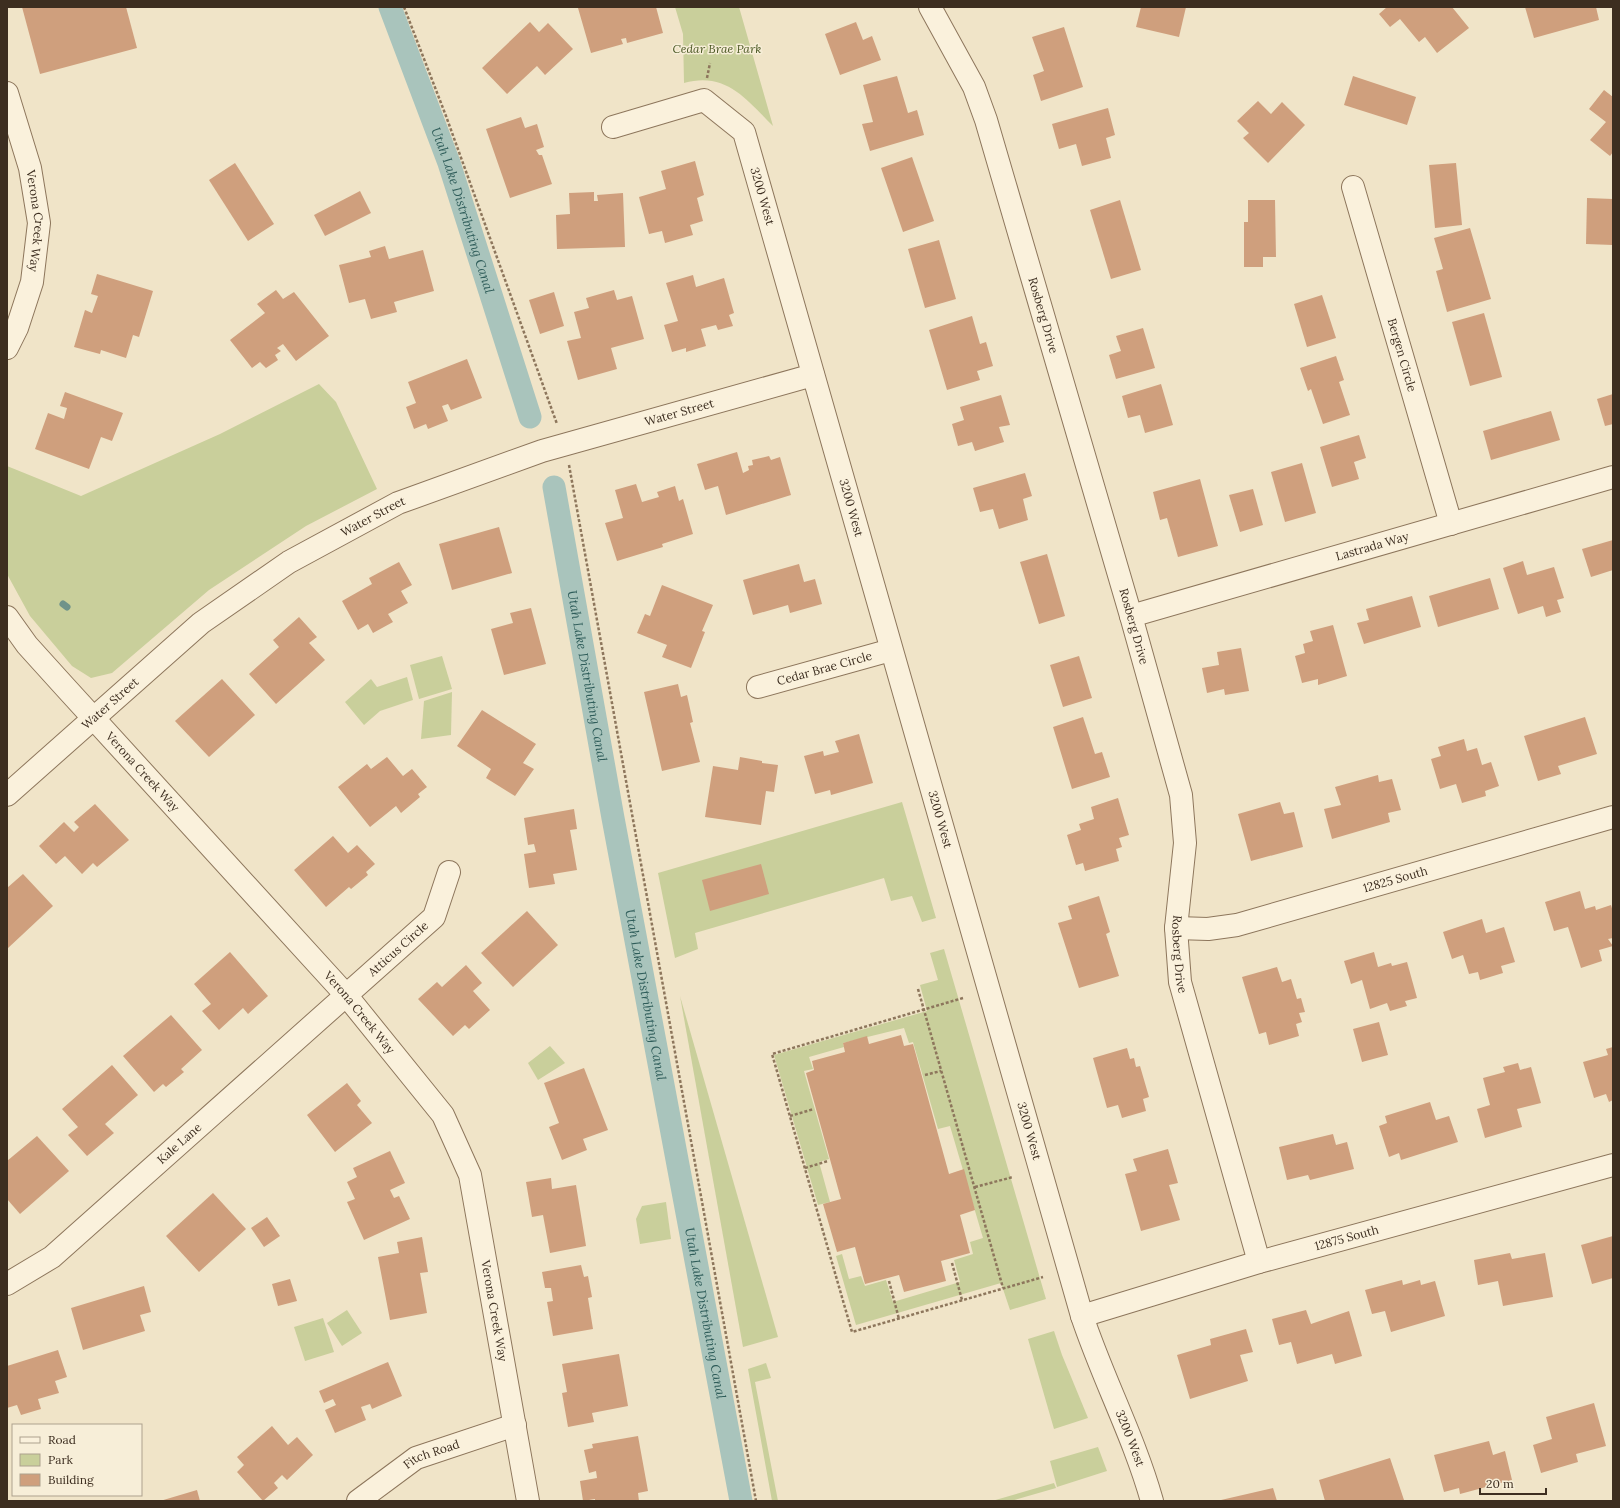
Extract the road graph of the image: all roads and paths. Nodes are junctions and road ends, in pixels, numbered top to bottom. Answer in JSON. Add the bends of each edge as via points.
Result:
{"nodes":[{"id":1,"x":404,"y":7,"type":"edge"},
{"id":2,"x":930,"y":7,"type":"edge"},
{"id":3,"x":710,"y":63,"type":"dead end"},
{"id":4,"x":707,"y":80,"type":"dead end"},
{"id":5,"x":7,"y":93,"type":"edge"},
{"id":6,"x":613,"y":127,"type":"dead end"},
{"id":7,"x":1353,"y":187,"type":"dead end"},
{"id":8,"x":7,"y":348,"type":"edge"},
{"id":9,"x":813,"y":375,"type":"junction"},
{"id":10,"x":557,"y":424,"type":"dead end"},
{"id":11,"x":568,"y":461,"type":"dead end"},
{"id":12,"x":1613,"y":477,"type":"edge"},
{"id":13,"x":1451,"y":524,"type":"junction"},
{"id":14,"x":1131,"y":616,"type":"junction"},
{"id":15,"x":7,"y":618,"type":"edge"},
{"id":16,"x":891,"y":650,"type":"junction"},
{"id":17,"x":758,"y":687,"type":"dead end"},
{"id":18,"x":93,"y":718,"type":"junction"},
{"id":19,"x":7,"y":795,"type":"edge"},
{"id":20,"x":1613,"y":817,"type":"edge"},
{"id":21,"x":449,"y":872,"type":"dead end"},
{"id":22,"x":1176,"y":928,"type":"junction"},
{"id":23,"x":918,"y":989,"type":"dead end"},
{"id":24,"x":346,"y":995,"type":"junction"},
{"id":25,"x":962,"y":998,"type":"dead end"},
{"id":26,"x":941,"y":1071,"type":"junction"},
{"id":27,"x":926,"y":1075,"type":"dead end"},
{"id":28,"x":814,"y":1109,"type":"dead end"},
{"id":29,"x":790,"y":1116,"type":"junction"},
{"id":30,"x":828,"y":1161,"type":"dead end"},
{"id":31,"x":1613,"y":1165,"type":"edge"},
{"id":32,"x":805,"y":1168,"type":"junction"},
{"id":33,"x":1013,"y":1177,"type":"dead end"},
{"id":34,"x":974,"y":1187,"type":"junction"},
{"id":35,"x":1259,"y":1262,"type":"junction"},
{"id":36,"x":952,"y":1263,"type":"dead end"},
{"id":37,"x":1043,"y":1277,"type":"dead end"},
{"id":38,"x":889,"y":1281,"type":"dead end"},
{"id":39,"x":7,"y":1284,"type":"edge"},
{"id":40,"x":1004,"y":1288,"type":"junction"},
{"id":41,"x":962,"y":1300,"type":"junction"},
{"id":42,"x":1082,"y":1316,"type":"junction"},
{"id":43,"x":899,"y":1319,"type":"junction"},
{"id":44,"x":515,"y":1425,"type":"junction"},
{"id":45,"x":358,"y":1501,"type":"edge"},
{"id":46,"x":528,"y":1501,"type":"edge"},
{"id":47,"x":756,"y":1501,"type":"edge"},
{"id":48,"x":1152,"y":1501,"type":"edge"}],
"edges":[{"from":1,"to":10,"type":"path"},
{"from":2,"to":14,"type":"street","name":"Rosberg Drive","via":[[971,81],[986,120]]},
{"from":3,"to":4,"type":"path"},
{"from":5,"to":8,"type":"street","name":"Verona Creek Way","via":[[30,168],[39,223],[32,282],[17,328]]},
{"from":6,"to":9,"type":"street","name":"3200 West","via":[[704,100],[744,132]]},
{"from":7,"to":13,"type":"street","name":"Bergen Circle"},
{"from":9,"to":16,"type":"street","name":"3200 West"},
{"from":9,"to":18,"type":"street","name":"Water Street","via":[[542,451],[398,503],[289,562],[201,623]]},
{"from":11,"to":47,"type":"path"},
{"from":12,"to":13,"type":"street","name":"Lastrada Way"},
{"from":13,"to":14,"type":"street","name":"Lastrada Way"},
{"from":14,"to":22,"type":"street","name":"Rosberg Drive","via":[[1181,795],[1185,843]]},
{"from":15,"to":18,"type":"street","name":"Verona Creek Way","via":[[27,645]]},
{"from":16,"to":17,"type":"street","name":"Cedar Brae Circle"},
{"from":16,"to":42,"type":"street","name":"3200 West"},
{"from":18,"to":19,"type":"street","name":"Water Street"},
{"from":18,"to":24,"type":"street","name":"Verona Creek Way"},
{"from":20,"to":22,"type":"street","name":"12825 South","via":[[1237,925],[1208,930]]},
{"from":21,"to":24,"type":"street","name":"Atticus Circle","via":[[434,917]]},
{"from":22,"to":35,"type":"street","name":"Rosberg Drive","via":[[1180,982]]},
{"from":23,"to":26,"type":"path"},
{"from":24,"to":39,"type":"street","name":"Kale Lane","via":[[52,1257]]},
{"from":24,"to":44,"type":"street","name":"Verona Creek Way","via":[[443,1115],[470,1175]]},
{"from":25,"to":29,"type":"path","via":[[772,1054]]},
{"from":26,"to":27,"type":"path"},
{"from":26,"to":34,"type":"path"},
{"from":28,"to":29,"type":"path"},
{"from":29,"to":32,"type":"path"},
{"from":30,"to":32,"type":"path"},
{"from":31,"to":35,"type":"street","name":"12875 South"},
{"from":32,"to":43,"type":"path","via":[[852,1332]]},
{"from":33,"to":34,"type":"path"},
{"from":34,"to":40,"type":"path"},
{"from":35,"to":42,"type":"street","name":"12875 South"},
{"from":36,"to":41,"type":"path"},
{"from":37,"to":40,"type":"path"},
{"from":38,"to":43,"type":"path"},
{"from":40,"to":41,"type":"path"},
{"from":41,"to":43,"type":"path"},
{"from":42,"to":48,"type":"street","name":"3200 West","via":[[1096,1359],[1143,1470]]},
{"from":44,"to":45,"type":"street","name":"Fitch Road","via":[[416,1458]]},
{"from":44,"to":46,"type":"street","name":"Verona Creek Way"}]}
